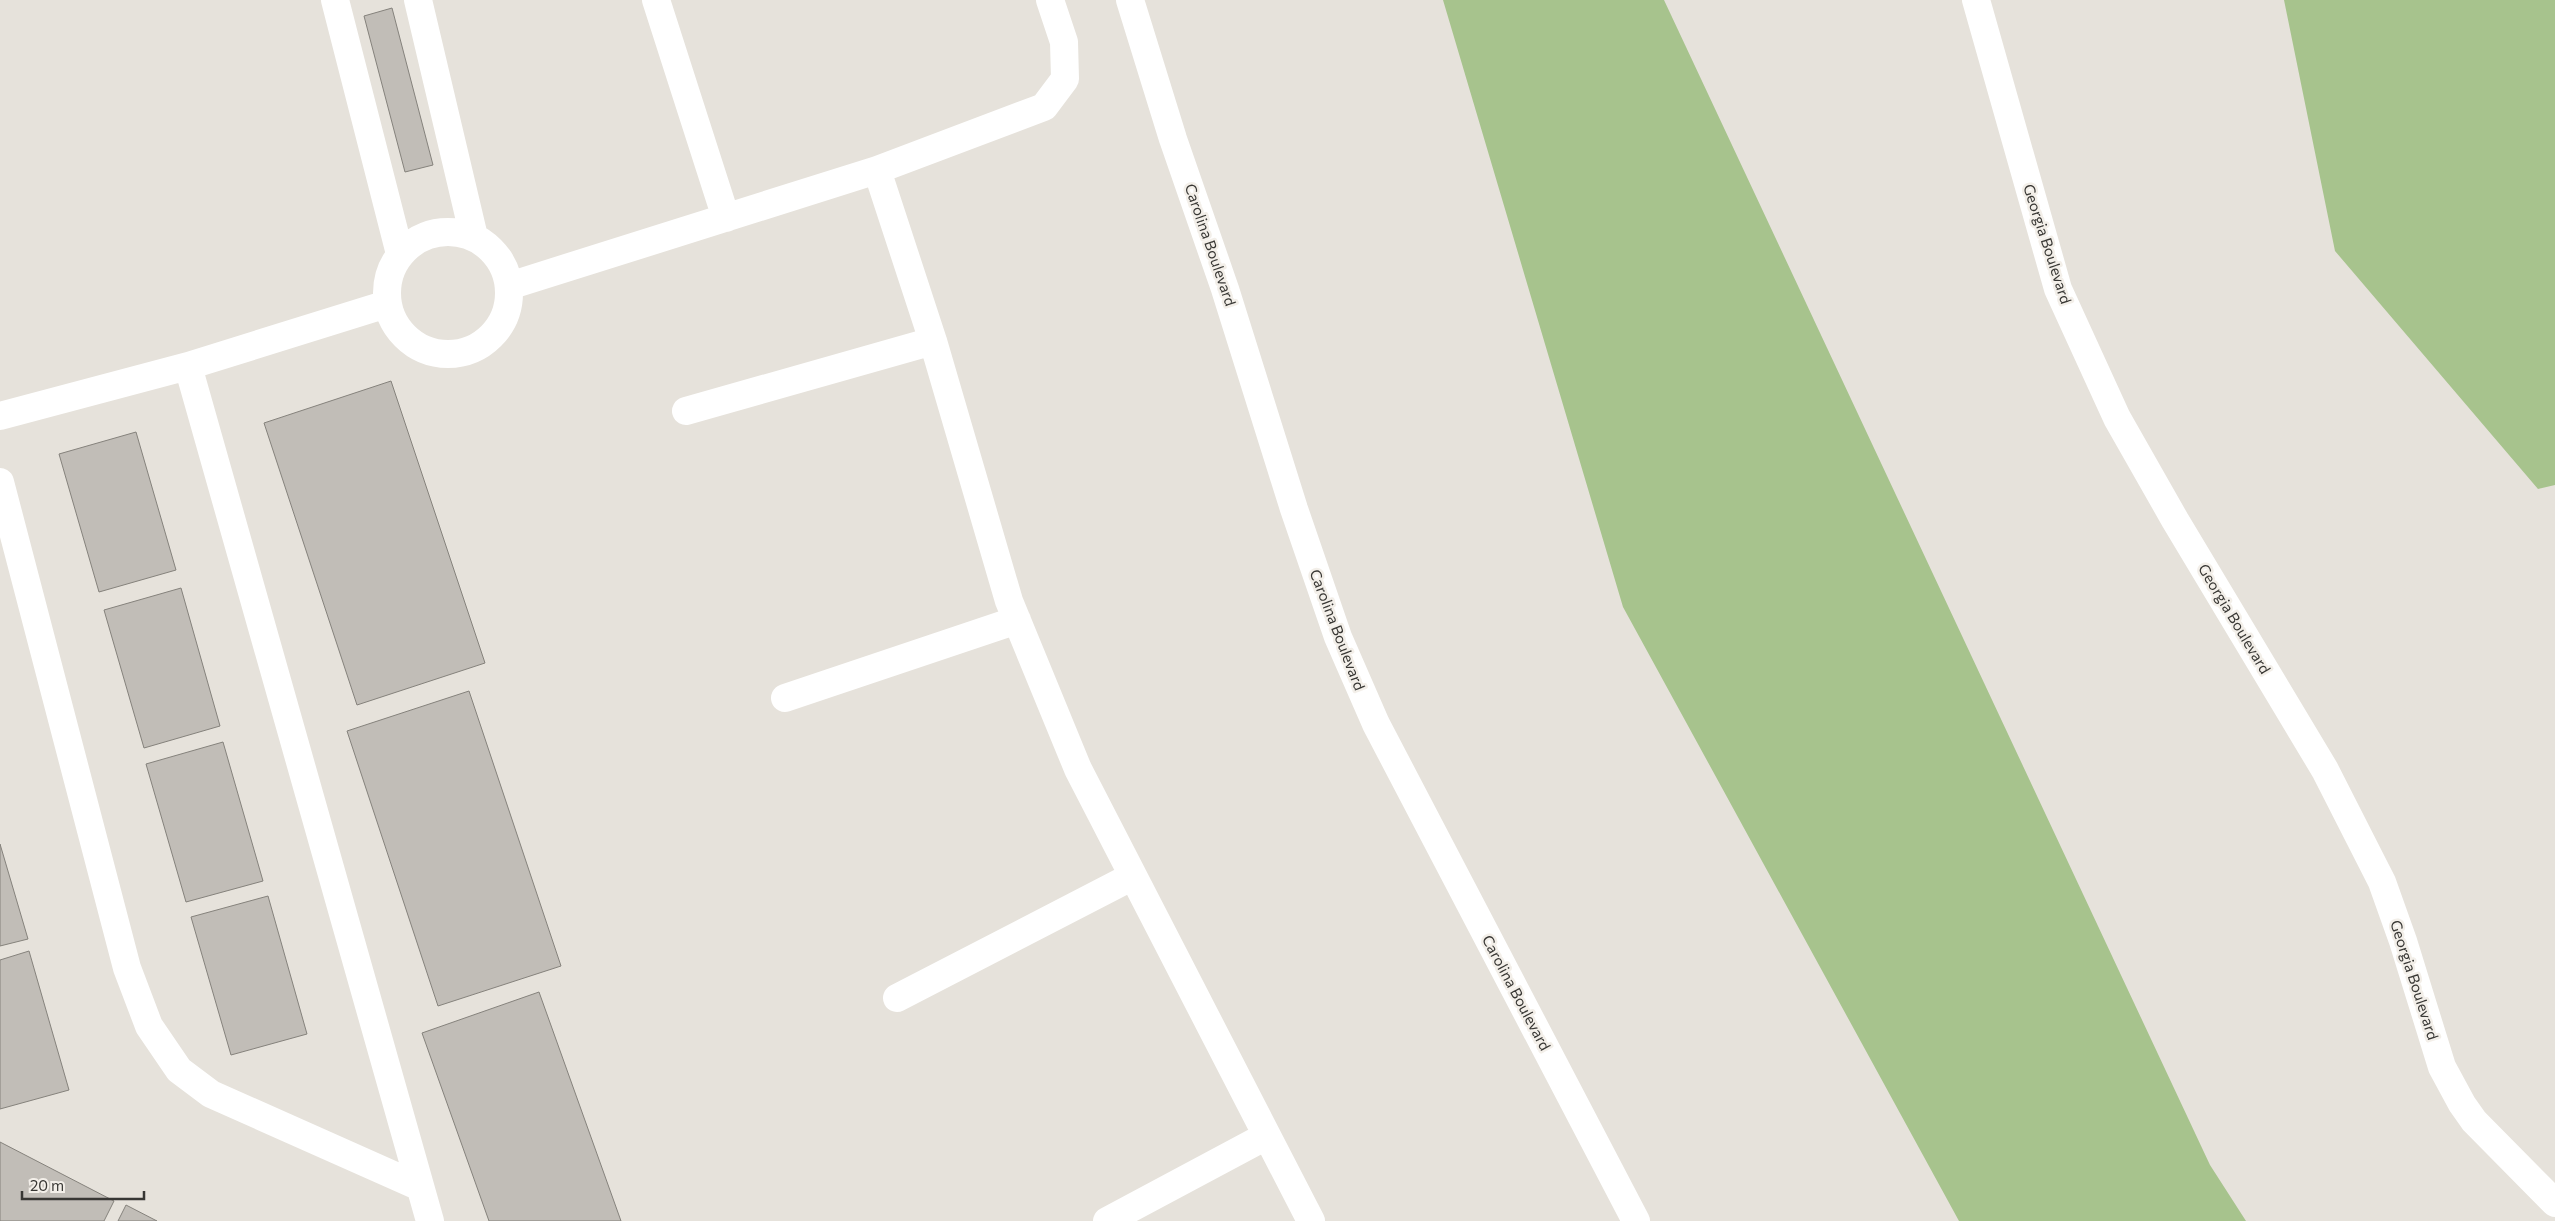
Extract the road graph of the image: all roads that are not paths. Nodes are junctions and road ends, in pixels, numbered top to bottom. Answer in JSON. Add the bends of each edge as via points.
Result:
{"nodes":[{"id":1,"x":335,"y":0,"type":"edge"},
{"id":2,"x":418,"y":0,"type":"edge"},
{"id":3,"x":656,"y":0,"type":"edge"},
{"id":4,"x":1050,"y":0,"type":"edge"},
{"id":5,"x":1130,"y":0,"type":"edge"},
{"id":6,"x":1976,"y":0,"type":"edge"},
{"id":7,"x":877,"y":170,"type":"junction"},
{"id":8,"x":726,"y":218,"type":"junction"},
{"id":9,"x":474,"y":237,"type":"junction"},
{"id":10,"x":400,"y":254,"type":"junction"},
{"id":11,"x":509,"y":286,"type":"junction"},
{"id":12,"x":387,"y":304,"type":"junction"},
{"id":13,"x":933,"y":341,"type":"junction"},
{"id":14,"x":188,"y":366,"type":"junction"},
{"id":15,"x":686,"y":411,"type":"dead end"},
{"id":16,"x":0,"y":416,"type":"edge"},
{"id":17,"x":0,"y":482,"type":"edge"},
{"id":18,"x":1017,"y":620,"type":"junction"},
{"id":19,"x":785,"y":698,"type":"dead end"},
{"id":20,"x":1133,"y":876,"type":"junction"},
{"id":21,"x":897,"y":998,"type":"dead end"},
{"id":22,"x":1266,"y":1136,"type":"junction"},
{"id":23,"x":420,"y":1187,"type":"junction"},
{"id":24,"x":2555,"y":1203,"type":"edge"},
{"id":25,"x":430,"y":1221,"type":"edge"},
{"id":26,"x":1107,"y":1221,"type":"edge"},
{"id":27,"x":1311,"y":1221,"type":"edge"},
{"id":28,"x":1636,"y":1221,"type":"edge"}],
"edges":[{"from":1,"to":10,"type":"street"},
{"from":2,"to":9,"type":"street"},
{"from":3,"to":8,"type":"street"},
{"from":4,"to":7,"type":"street","via":[[1064,42],[1065,79],[1044,107]]},
{"from":5,"to":28,"type":"street","name":"Carolina Boulevard","via":[[1294,509],[1356,681]]},
{"from":6,"to":24,"type":"street","name":"Georgia Boulevard","via":[[2058,289],[2117,418],[2324,770],[2382,882],[2442,1066],[2462,1104],[2474,1121]]},
{"from":7,"to":8,"type":"street"},
{"from":7,"to":13,"type":"street"},
{"from":8,"to":11,"type":"street"},
{"from":9,"to":10,"type":"street","via":[[455,232],[435,233],[416,240]]},
{"from":9,"to":11,"type":"street","via":[[491,249],[499,260]]},
{"from":10,"to":12,"type":"street","via":[[387,286]]},
{"from":11,"to":12,"type":"street","via":[[508,307],[500,326],[486,342],[468,352],[446,355],[426,350],[408,340],[394,323]]},
{"from":12,"to":14,"type":"street"},
{"from":13,"to":15,"type":"street"},
{"from":13,"to":18,"type":"street"},
{"from":14,"to":16,"type":"street"},
{"from":14,"to":23,"type":"street"},
{"from":17,"to":23,"type":"street","via":[[126,968],[149,1026],[179,1070],[211,1094]]},
{"from":18,"to":19,"type":"street"},
{"from":18,"to":20,"type":"street","via":[[1078,769]]},
{"from":20,"to":21,"type":"street"},
{"from":20,"to":22,"type":"street"},
{"from":22,"to":26,"type":"street"},
{"from":22,"to":27,"type":"street"},
{"from":23,"to":25,"type":"street"}]}
